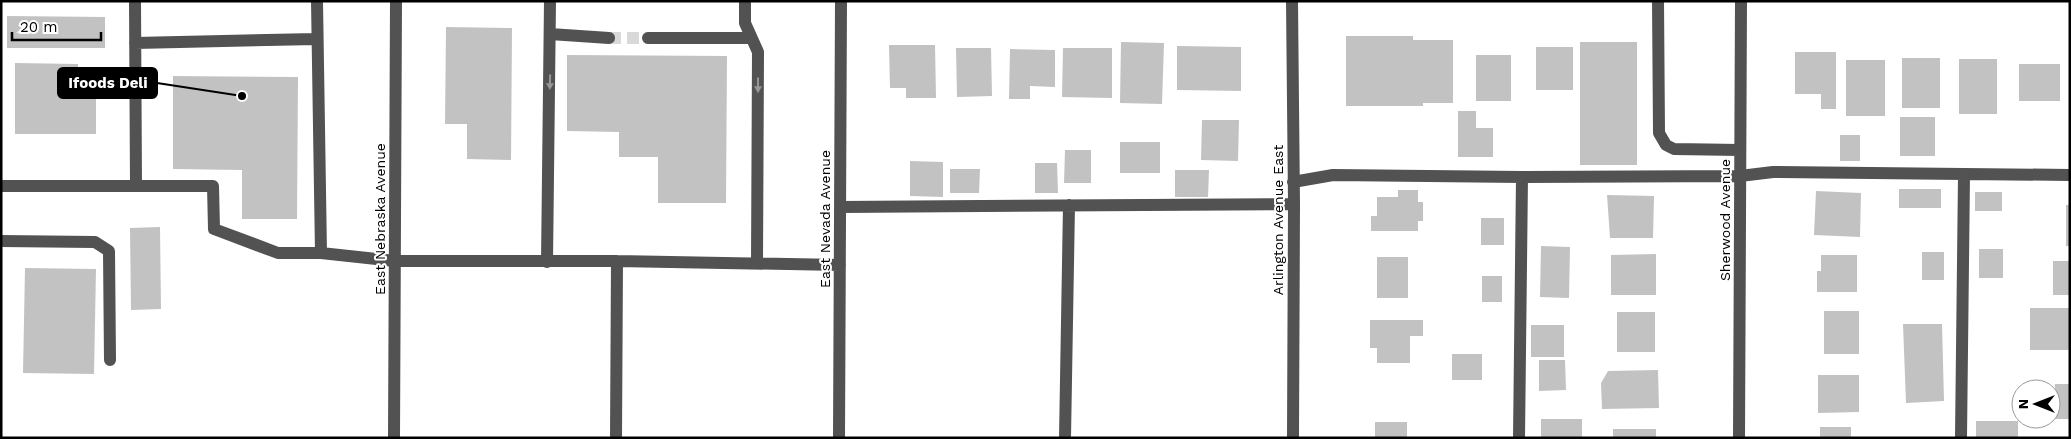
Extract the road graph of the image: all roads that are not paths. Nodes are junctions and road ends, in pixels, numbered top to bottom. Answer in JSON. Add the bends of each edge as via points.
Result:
{"nodes":[{"id":1,"x":135,"y":1,"type":"edge"},
{"id":2,"x":316,"y":1,"type":"edge"},
{"id":3,"x":396,"y":1,"type":"edge"},
{"id":4,"x":550,"y":1,"type":"edge"},
{"id":5,"x":745,"y":1,"type":"edge"},
{"id":6,"x":840,"y":1,"type":"edge"},
{"id":7,"x":1292,"y":1,"type":"edge"},
{"id":8,"x":1658,"y":1,"type":"edge"},
{"id":9,"x":1741,"y":1,"type":"edge"},
{"id":10,"x":550,"y":34,"type":"junction"},
{"id":11,"x":609,"y":38,"type":"tunnel mouth"},
{"id":12,"x":648,"y":38,"type":"tunnel mouth"},
{"id":13,"x":751,"y":38,"type":"junction"},
{"id":14,"x":316,"y":39,"type":"junction"},
{"id":15,"x":136,"y":43,"type":"junction"},
{"id":16,"x":1740,"y":150,"type":"junction"},
{"id":17,"x":1964,"y":175,"type":"junction"},
{"id":18,"x":2070,"y":175,"type":"edge"},
{"id":19,"x":1740,"y":176,"type":"junction"},
{"id":20,"x":1522,"y":177,"type":"junction"},
{"id":21,"x":1293,"y":182,"type":"junction"},
{"id":22,"x":1,"y":186,"type":"edge"},
{"id":23,"x":136,"y":186,"type":"junction"},
{"id":24,"x":1294,"y":204,"type":"junction"},
{"id":25,"x":1069,"y":205,"type":"junction"},
{"id":26,"x":840,"y":207,"type":"junction"},
{"id":27,"x":1,"y":241,"type":"edge"},
{"id":28,"x":320,"y":253,"type":"junction"},
{"id":29,"x":395,"y":261,"type":"junction"},
{"id":30,"x":617,"y":261,"type":"junction"},
{"id":31,"x":547,"y":262,"type":"junction"},
{"id":32,"x":757,"y":262,"type":"junction"},
{"id":33,"x":840,"y":265,"type":"junction"},
{"id":34,"x":110,"y":360,"type":"dead end"},
{"id":35,"x":394,"y":438,"type":"edge"},
{"id":36,"x":616,"y":438,"type":"edge"},
{"id":37,"x":839,"y":438,"type":"edge"},
{"id":38,"x":1065,"y":438,"type":"edge"},
{"id":39,"x":1292,"y":438,"type":"edge"},
{"id":40,"x":1519,"y":438,"type":"edge"},
{"id":41,"x":1739,"y":438,"type":"edge"},
{"id":42,"x":1961,"y":438,"type":"edge"}],
"edges":[{"from":1,"to":15,"type":"street"},
{"from":2,"to":14,"type":"street"},
{"from":3,"to":29,"type":"street","name":"East Nebraska Avenue"},
{"from":4,"to":10,"type":"street"},
{"from":5,"to":13,"type":"street","via":[[745,23]]},
{"from":6,"to":26,"type":"street","name":"East Nevada Avenue"},
{"from":7,"to":21,"type":"street","name":"Arlington Avenue East"},
{"from":8,"to":16,"type":"street","via":[[1659,133],[1666,145],[1674,149]]},
{"from":9,"to":16,"type":"street","name":"Sherwood Avenue"},
{"from":10,"to":11,"type":"street"},
{"from":10,"to":31,"type":"street","one_way":true},
{"from":12,"to":13,"type":"street"},
{"from":13,"to":32,"type":"street","one_way":true,"via":[[758,52]]},
{"from":14,"to":15,"type":"street"},
{"from":14,"to":28,"type":"street"},
{"from":15,"to":23,"type":"street"},
{"from":16,"to":19,"type":"street","name":"Sherwood Avenue"},
{"from":17,"to":18,"type":"street"},
{"from":17,"to":19,"type":"street","via":[[1773,172]]},
{"from":17,"to":42,"type":"street"},
{"from":19,"to":20,"type":"street"},
{"from":19,"to":41,"type":"street","name":"Sherwood Avenue"},
{"from":20,"to":21,"type":"street","via":[[1333,175]]},
{"from":20,"to":40,"type":"street"},
{"from":21,"to":24,"type":"street","name":"Arlington Avenue East"},
{"from":22,"to":23,"type":"street"},
{"from":23,"to":28,"type":"street","via":[[213,186],[214,229],[278,253]]},
{"from":24,"to":25,"type":"street"},
{"from":24,"to":39,"type":"street","name":"Arlington Avenue East"},
{"from":25,"to":26,"type":"street"},
{"from":25,"to":38,"type":"street"},
{"from":26,"to":33,"type":"street","name":"East Nevada Avenue"},
{"from":27,"to":34,"type":"street","via":[[95,242],[109,251]]},
{"from":28,"to":29,"type":"street"},
{"from":29,"to":31,"type":"street"},
{"from":29,"to":35,"type":"street","name":"East Nebraska Avenue"},
{"from":30,"to":31,"type":"street"},
{"from":30,"to":32,"type":"street"},
{"from":30,"to":36,"type":"street"},
{"from":32,"to":33,"type":"street"},
{"from":33,"to":37,"type":"street","name":"East Nevada Avenue"}]}
